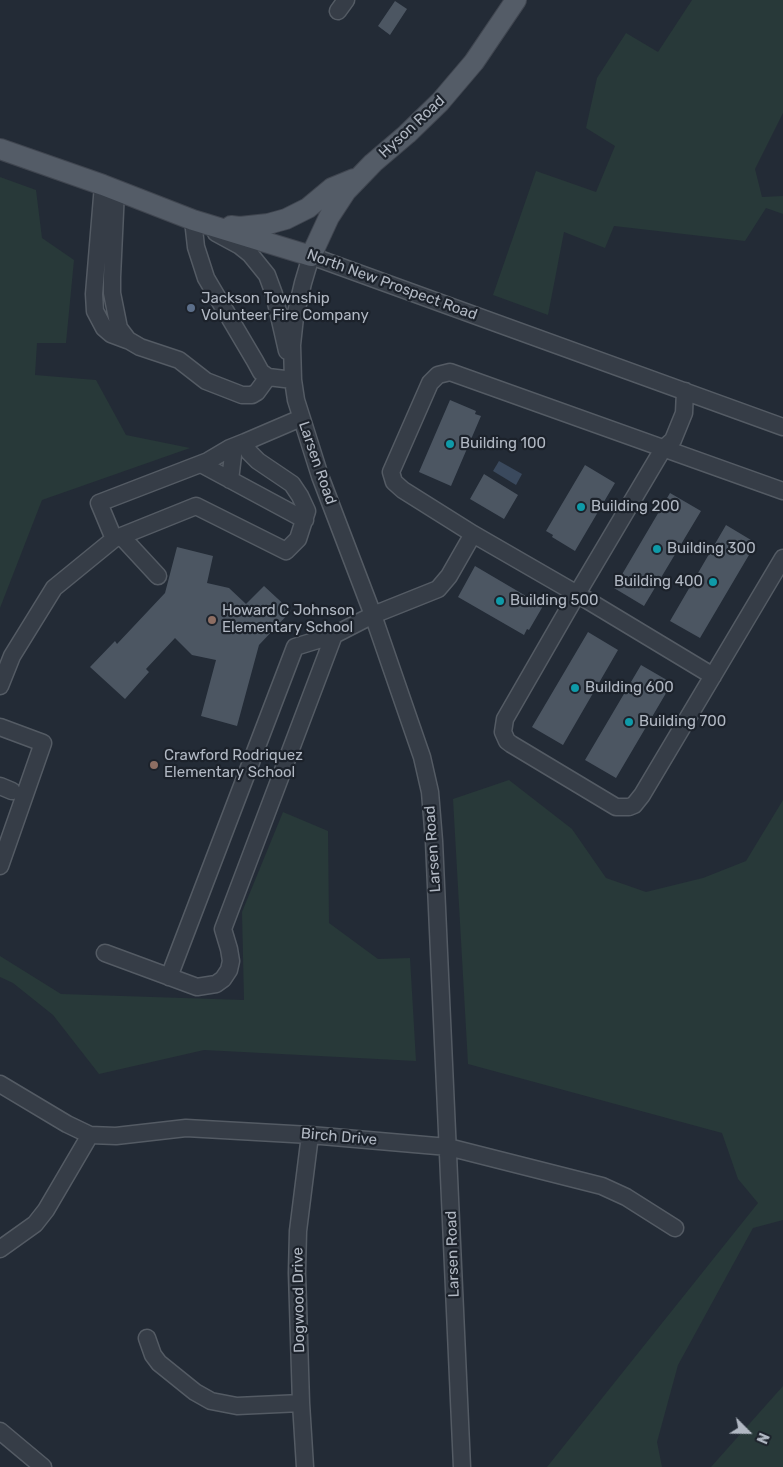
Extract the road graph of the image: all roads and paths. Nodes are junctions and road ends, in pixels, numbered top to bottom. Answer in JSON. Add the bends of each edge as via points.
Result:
{"nodes":[{"id":1,"x":516,"y":0,"type":"edge"},
{"id":2,"x":0,"y":149,"type":"edge"},
{"id":3,"x":359,"y":177,"type":"junction"},
{"id":4,"x":110,"y":187,"type":"junction"},
{"id":5,"x":194,"y":220,"type":"junction"},
{"id":6,"x":311,"y":256,"type":"junction"},
{"id":7,"x":268,"y":377,"type":"junction"},
{"id":8,"x":293,"y":380,"type":"junction"},
{"id":9,"x":685,"y":391,"type":"junction"},
{"id":10,"x":301,"y":418,"type":"junction"},
{"id":11,"x":783,"y":427,"type":"edge"},
{"id":12,"x":239,"y":444,"type":"junction"},
{"id":13,"x":663,"y":449,"type":"junction"},
{"id":14,"x":201,"y":464,"type":"junction"},
{"id":15,"x":230,"y":480,"type":"junction"},
{"id":16,"x":783,"y":491,"type":"edge"},
{"id":17,"x":305,"y":520,"type":"junction"},
{"id":18,"x":473,"y":534,"type":"junction"},
{"id":19,"x":117,"y":537,"type":"junction"},
{"id":20,"x":783,"y":558,"type":"edge"},
{"id":21,"x":158,"y":576,"type":"dead end"},
{"id":22,"x":577,"y":594,"type":"junction"},
{"id":23,"x":373,"y":615,"type":"junction"},
{"id":24,"x":334,"y":635,"type":"junction"},
{"id":25,"x":713,"y":676,"type":"junction"},
{"id":26,"x":0,"y":686,"type":"edge"},
{"id":27,"x":0,"y":727,"type":"edge"},
{"id":28,"x":0,"y":866,"type":"edge"},
{"id":29,"x":105,"y":953,"type":"dead end"},
{"id":30,"x":169,"y":977,"type":"junction"},
{"id":31,"x":0,"y":1084,"type":"edge"},
{"id":32,"x":90,"y":1134,"type":"junction"},
{"id":33,"x":310,"y":1134,"type":"junction"},
{"id":34,"x":448,"y":1147,"type":"junction"},
{"id":35,"x":675,"y":1228,"type":"dead end"},
{"id":36,"x":0,"y":1249,"type":"edge"},
{"id":37,"x":147,"y":1338,"type":"dead end"},
{"id":38,"x":301,"y":1404,"type":"junction"},
{"id":39,"x":0,"y":1431,"type":"edge"},
{"id":40,"x":44,"y":1467,"type":"edge"},
{"id":41,"x":305,"y":1467,"type":"edge"},
{"id":42,"x":462,"y":1467,"type":"edge"}],
"edges":[{"from":1,"to":3,"type":"main road","name":"Hyson Road","via":[[474,62],[440,102]]},
{"from":2,"to":4,"type":"main road","name":"North New Prospect Road"},
{"from":3,"to":5,"type":"main road","via":[[332,188],[302,211],[279,222],[240,227]]},
{"from":3,"to":6,"type":"main road","name":"Hyson Road","via":[[328,217]]},
{"from":4,"to":5,"type":"main road","name":"North New Prospect Road"},
{"from":4,"to":7,"type":"street","via":[[112,293],[119,328],[128,340],[179,360],[206,381],[242,395],[257,392]]},
{"from":5,"to":6,"type":"main road","name":"North New Prospect Road"},
{"from":5,"to":7,"type":"street","via":[[196,247],[206,278],[254,361]]},
{"from":5,"to":8,"type":"street","via":[[240,246],[266,275],[274,294]]},
{"from":6,"to":8,"type":"street","name":"Larsen Road","via":[[295,317]]},
{"from":6,"to":9,"type":"street","name":"North New Prospect Road"},
{"from":7,"to":8,"type":"street"},
{"from":8,"to":10,"type":"street","name":"Larsen Road"},
{"from":9,"to":11,"type":"street","name":"North New Prospect Road"},
{"from":9,"to":13,"type":"street","via":[[684,413],[674,440]]},
{"from":10,"to":12,"type":"street"},
{"from":10,"to":23,"type":"street","name":"Larsen Road"},
{"from":12,"to":14,"type":"street"},
{"from":12,"to":15,"type":"street"},
{"from":12,"to":17,"type":"street","via":[[258,462],[292,484],[307,511]]},
{"from":13,"to":16,"type":"street"},
{"from":13,"to":18,"type":"street","via":[[457,374],[438,375],[430,383],[392,468],[392,478],[402,490]]},
{"from":13,"to":22,"type":"street"},
{"from":14,"to":15,"type":"street"},
{"from":14,"to":19,"type":"street","via":[[98,503]]},
{"from":15,"to":17,"type":"street"},
{"from":17,"to":19,"type":"street","via":[[298,539],[286,551],[196,506]]},
{"from":18,"to":22,"type":"street"},
{"from":18,"to":23,"type":"street","via":[[438,589]]},
{"from":19,"to":21,"type":"street"},
{"from":19,"to":26,"type":"street","via":[[54,588],[12,656]]},
{"from":20,"to":25,"type":"street"},
{"from":22,"to":25,"type":"street"},
{"from":22,"to":25,"type":"street","via":[[505,719],[505,737],[523,752],[610,804],[629,808],[642,795]]},
{"from":23,"to":24,"type":"street"},
{"from":23,"to":34,"type":"street","name":"Larsen Road","via":[[422,756],[430,792]]},
{"from":24,"to":30,"type":"street","via":[[295,648]]},
{"from":24,"to":30,"type":"street","via":[[222,929],[231,961],[228,970],[223,979],[207,986],[197,987]]},
{"from":27,"to":28,"type":"street","via":[[44,743]]},
{"from":29,"to":30,"type":"street"},
{"from":31,"to":32,"type":"street","name":"Birch Drive"},
{"from":32,"to":33,"type":"street","name":"Birch Drive","via":[[116,1136],[186,1128]]},
{"from":32,"to":36,"type":"street","via":[[46,1210],[35,1224]]},
{"from":33,"to":34,"type":"street","name":"Birch Drive"},
{"from":33,"to":38,"type":"street","name":"Dogwood Drive","via":[[298,1239]]},
{"from":34,"to":35,"type":"street","name":"Birch Drive","via":[[602,1186]]},
{"from":34,"to":42,"type":"street","name":"Larsen Road"},
{"from":37,"to":38,"type":"street","via":[[158,1363],[211,1401],[237,1406]]},
{"from":38,"to":41,"type":"street","name":"Dogwood Drive"},
{"from":39,"to":40,"type":"street"}]}
